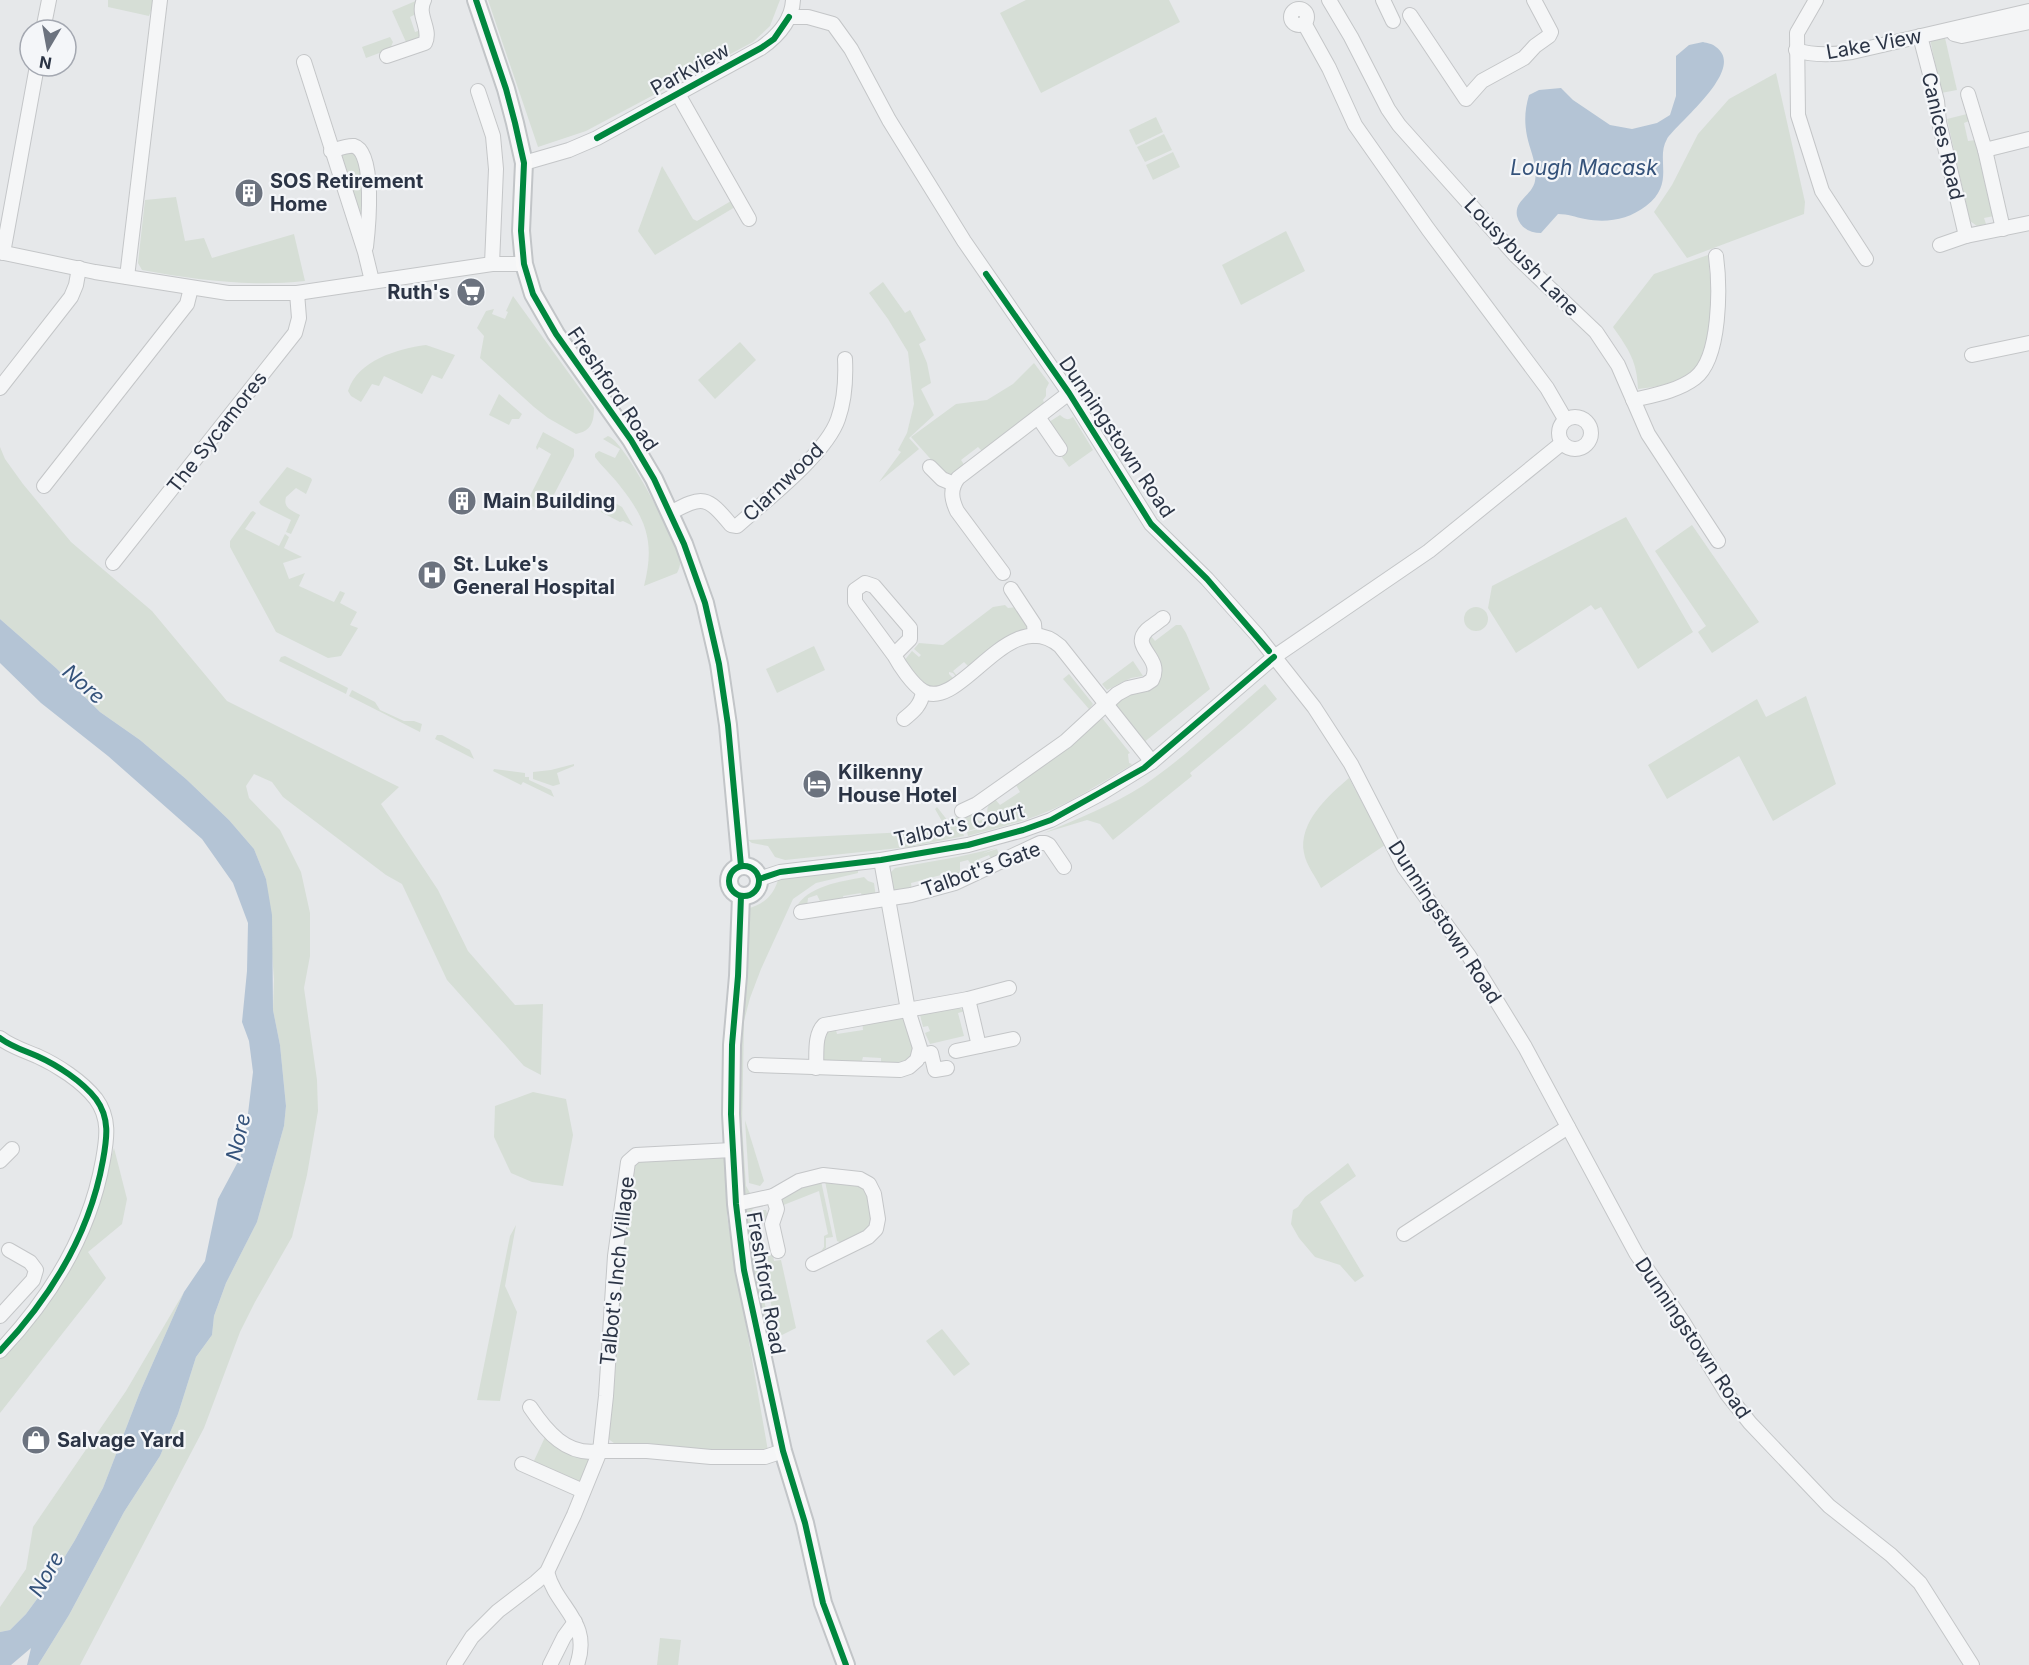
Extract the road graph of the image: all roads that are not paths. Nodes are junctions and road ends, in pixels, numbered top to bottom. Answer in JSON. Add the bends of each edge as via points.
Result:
{"nodes":[{"id":1,"x":49,"y":0,"type":"edge"},
{"id":2,"x":160,"y":0,"type":"edge"},
{"id":3,"x":424,"y":0,"type":"edge"},
{"id":4,"x":476,"y":0,"type":"edge"},
{"id":5,"x":793,"y":0,"type":"edge"},
{"id":6,"x":1329,"y":0,"type":"edge"},
{"id":7,"x":1383,"y":0,"type":"edge"},
{"id":8,"x":1534,"y":0,"type":"edge"},
{"id":9,"x":1816,"y":0,"type":"edge"},
{"id":10,"x":2029,"y":11,"type":"edge"},
{"id":11,"x":1410,"y":15,"type":"dead end"},
{"id":12,"x":789,"y":16,"type":"junction"},
{"id":13,"x":46,"y":18,"type":"edge"},
{"id":14,"x":1394,"y":21,"type":"dead end"},
{"id":15,"x":2029,"y":22,"type":"edge"},
{"id":16,"x":1304,"y":23,"type":"dead end"},
{"id":17,"x":1952,"y":29,"type":"junction"},
{"id":18,"x":1920,"y":36,"type":"junction"},
{"id":19,"x":1796,"y":51,"type":"junction"},
{"id":20,"x":387,"y":56,"type":"dead end"},
{"id":21,"x":304,"y":62,"type":"dead end"},
{"id":22,"x":35,"y":78,"type":"edge"},
{"id":23,"x":478,"y":91,"type":"dead end"},
{"id":24,"x":678,"y":94,"type":"junction"},
{"id":25,"x":1968,"y":94,"type":"dead end"},
{"id":26,"x":2029,"y":139,"type":"edge"},
{"id":27,"x":1985,"y":150,"type":"junction"},
{"id":28,"x":331,"y":151,"type":"junction"},
{"id":29,"x":524,"y":163,"type":"junction"},
{"id":30,"x":749,"y":219,"type":"dead end"},
{"id":31,"x":2029,"y":223,"type":"edge"},
{"id":32,"x":2003,"y":229,"type":"junction"},
{"id":33,"x":1966,"y":236,"type":"junction"},
{"id":34,"x":1940,"y":245,"type":"dead end"},
{"id":35,"x":2,"y":252,"type":"edge"},
{"id":36,"x":365,"y":252,"type":"junction"},
{"id":37,"x":1716,"y":256,"type":"dead end"},
{"id":38,"x":1866,"y":259,"type":"dead end"},
{"id":39,"x":492,"y":264,"type":"junction"},
{"id":40,"x":524,"y":264,"type":"junction"},
{"id":41,"x":78,"y":268,"type":"junction"},
{"id":42,"x":126,"y":277,"type":"junction"},
{"id":43,"x":372,"y":281,"type":"junction"},
{"id":44,"x":191,"y":288,"type":"junction"},
{"id":45,"x":297,"y":293,"type":"junction"},
{"id":46,"x":2029,"y":343,"type":"edge"},
{"id":47,"x":1972,"y":355,"type":"dead end"},
{"id":48,"x":845,"y":359,"type":"dead end"},
{"id":49,"x":0,"y":388,"type":"edge"},
{"id":50,"x":1069,"y":393,"type":"junction"},
{"id":51,"x":1633,"y":400,"type":"junction"},
{"id":52,"x":1038,"y":417,"type":"junction"},
{"id":53,"x":1565,"y":420,"type":"junction"},
{"id":54,"x":1562,"y":443,"type":"junction"},
{"id":55,"x":1060,"y":448,"type":"dead end"},
{"id":56,"x":930,"y":467,"type":"dead end"},
{"id":57,"x":954,"y":484,"type":"junction"},
{"id":58,"x":44,"y":486,"type":"dead end"},
{"id":59,"x":670,"y":513,"type":"junction"},
{"id":60,"x":1718,"y":541,"type":"dead end"},
{"id":61,"x":113,"y":563,"type":"dead end"},
{"id":62,"x":1003,"y":573,"type":"dead end"},
{"id":63,"x":1012,"y":595,"type":"dead end"},
{"id":64,"x":1163,"y":618,"type":"dead end"},
{"id":65,"x":1035,"y":636,"type":"junction"},
{"id":66,"x":894,"y":655,"type":"junction"},
{"id":67,"x":1274,"y":657,"type":"junction"},
{"id":68,"x":923,"y":692,"type":"junction"},
{"id":69,"x":1107,"y":704,"type":"junction"},
{"id":70,"x":904,"y":719,"type":"dead end"},
{"id":71,"x":1152,"y":762,"type":"junction"},
{"id":72,"x":962,"y":811,"type":"dead end"},
{"id":73,"x":881,"y":860,"type":"junction"},
{"id":74,"x":741,"y":866,"type":"junction"},
{"id":75,"x":1064,"y":867,"type":"dead end"},
{"id":76,"x":759,"y":879,"type":"junction"},
{"id":77,"x":741,"y":896,"type":"junction"},
{"id":78,"x":887,"y":899,"type":"junction"},
{"id":79,"x":801,"y":912,"type":"dead end"},
{"id":80,"x":1009,"y":988,"type":"dead end"},
{"id":81,"x":968,"y":999,"type":"junction"},
{"id":82,"x":908,"y":1010,"type":"junction"},
{"id":83,"x":0,"y":1038,"type":"edge"},
{"id":84,"x":1013,"y":1039,"type":"dead end"},
{"id":85,"x":979,"y":1046,"type":"junction"},
{"id":86,"x":956,"y":1051,"type":"dead end"},
{"id":87,"x":919,"y":1056,"type":"junction"},
{"id":88,"x":755,"y":1065,"type":"dead end"},
{"id":89,"x":816,"y":1068,"type":"junction"},
{"id":90,"x":947,"y":1068,"type":"dead end"},
{"id":91,"x":1568,"y":1127,"type":"junction"},
{"id":92,"x":12,"y":1149,"type":"dead end"},
{"id":93,"x":732,"y":1150,"type":"junction"},
{"id":94,"x":0,"y":1161,"type":"edge"},
{"id":95,"x":773,"y":1196,"type":"junction"},
{"id":96,"x":736,"y":1204,"type":"junction"},
{"id":97,"x":1404,"y":1234,"type":"dead end"},
{"id":98,"x":9,"y":1250,"type":"dead end"},
{"id":99,"x":778,"y":1251,"type":"dead end"},
{"id":100,"x":813,"y":1264,"type":"dead end"},
{"id":101,"x":0,"y":1316,"type":"edge"},
{"id":102,"x":0,"y":1351,"type":"edge"},
{"id":103,"x":530,"y":1407,"type":"dead end"},
{"id":104,"x":600,"y":1451,"type":"junction"},
{"id":105,"x":783,"y":1451,"type":"junction"},
{"id":106,"x":522,"y":1464,"type":"dead end"},
{"id":107,"x":583,"y":1491,"type":"junction"},
{"id":108,"x":547,"y":1572,"type":"junction"},
{"id":109,"x":575,"y":1622,"type":"junction"},
{"id":110,"x":454,"y":1665,"type":"edge"},
{"id":111,"x":550,"y":1665,"type":"edge"},
{"id":112,"x":577,"y":1665,"type":"edge"},
{"id":113,"x":846,"y":1665,"type":"edge"},
{"id":114,"x":1972,"y":1665,"type":"edge"}],
"edges":[{"from":1,"to":13,"type":"street"},
{"from":2,"to":42,"type":"street"},
{"from":3,"to":20,"type":"street","via":[[425,43],[399,44]]},
{"from":4,"to":29,"type":"main road","name":"Freshford Road","via":[[509,100]]},
{"from":5,"to":12,"type":"street"},
{"from":6,"to":51,"type":"street","name":"Lousybush Lane","via":[[1399,125],[1516,256],[1596,332],[1618,365]]},
{"from":7,"to":14,"type":"street"},
{"from":8,"to":11,"type":"street","via":[[1551,32],[1549,36],[1524,58],[1482,81],[1466,99]]},
{"from":9,"to":19,"type":"street","via":[[1797,33]]},
{"from":10,"to":17,"type":"street","name":"Lake View"},
{"from":12,"to":24,"type":"street","name":"Parkview","via":[[774,39]]},
{"from":12,"to":50,"type":"street","name":"Dunningstown Road","via":[[833,24],[845,40],[964,241]]},
{"from":15,"to":17,"type":"street","name":"Lake View","via":[[1962,36],[1954,35]]},
{"from":16,"to":53,"type":"street","via":[[1355,125],[1547,388]]},
{"from":17,"to":18,"type":"street","name":"Lake View"},
{"from":18,"to":19,"type":"street","name":"Lake View","via":[[1837,54]]},
{"from":18,"to":33,"type":"street","name":"Canices Road"},
{"from":19,"to":38,"type":"street","via":[[1798,115],[1822,191]]},
{"from":21,"to":28,"type":"street"},
{"from":22,"to":35,"type":"street"},
{"from":23,"to":39,"type":"street","via":[[493,135],[496,169]]},
{"from":24,"to":29,"type":"street","name":"Parkview","via":[[597,138]]},
{"from":24,"to":30,"type":"street"},
{"from":25,"to":27,"type":"street"},
{"from":26,"to":27,"type":"street"},
{"from":27,"to":32,"type":"street"},
{"from":28,"to":36,"type":"street"},
{"from":28,"to":36,"type":"street","via":[[352,146],[362,153],[369,199]]},
{"from":29,"to":40,"type":"main road","name":"Freshford Road"},
{"from":31,"to":32,"type":"street"},
{"from":32,"to":33,"type":"street"},
{"from":33,"to":34,"type":"street"},
{"from":35,"to":41,"type":"street"},
{"from":36,"to":43,"type":"street"},
{"from":37,"to":51,"type":"street","via":[[1716,332],[1710,355],[1696,377],[1665,392]]},
{"from":39,"to":40,"type":"street"},
{"from":39,"to":43,"type":"street"},
{"from":40,"to":59,"type":"main road","name":"Freshford Road","via":[[543,313],[631,440]]},
{"from":41,"to":42,"type":"street"},
{"from":41,"to":49,"type":"street","via":[[71,297]]},
{"from":42,"to":44,"type":"street"},
{"from":43,"to":45,"type":"street"},
{"from":44,"to":45,"type":"street","via":[[228,293]]},
{"from":44,"to":58,"type":"street","via":[[188,304]]},
{"from":45,"to":61,"type":"street","name":"The Sycamores","via":[[299,318],[295,333]]},
{"from":46,"to":47,"type":"street"},
{"from":48,"to":59,"type":"street","name":"Clarnwood","via":[[846,383],[838,420],[826,441],[737,526],[731,525],[710,502],[685,505]]},
{"from":50,"to":52,"type":"street"},
{"from":50,"to":67,"type":"street","name":"Dunningstown Road","via":[[1151,524],[1207,579]]},
{"from":51,"to":60,"type":"street","name":"Lousybush Lane","via":[[1648,434]]},
{"from":52,"to":55,"type":"street"},
{"from":52,"to":57,"type":"street"},
{"from":53,"to":54,"type":"street","via":[[1558,433]]},
{"from":53,"to":54,"type":"street","via":[[1573,417],[1587,422],[1590,438],[1579,449]]},
{"from":54,"to":67,"type":"street","name":"Talbot's Court","via":[[1430,551]]},
{"from":56,"to":57,"type":"street"},
{"from":57,"to":62,"type":"street","via":[[952,501],[957,511]]},
{"from":59,"to":74,"type":"main road","name":"Freshford Road","via":[[705,603],[719,664]]},
{"from":63,"to":65,"type":"street","via":[[1034,624]]},
{"from":64,"to":69,"type":"street","name":"Talbot's Court","via":[[1142,639],[1156,668],[1152,680],[1128,688]]},
{"from":65,"to":68,"type":"street","via":[[1019,638],[953,687]]},
{"from":65,"to":69,"type":"street","via":[[1060,646]]},
{"from":66,"to":66,"type":"street","via":[[910,639],[910,628],[874,586],[859,585],[855,602]]},
{"from":66,"to":68,"type":"street"},
{"from":67,"to":71,"type":"street","name":"Talbot's Court"},
{"from":67,"to":91,"type":"street","name":"Dunningstown Road","via":[[1314,707],[1351,764],[1404,867],[1469,956]]},
{"from":68,"to":70,"type":"street","via":[[916,710]]},
{"from":69,"to":71,"type":"street"},
{"from":69,"to":72,"type":"street","name":"Talbot's Court","via":[[980,809]]},
{"from":71,"to":73,"type":"street","name":"Talbot's Court","via":[[1051,820],[968,844]]},
{"from":73,"to":76,"type":"street","name":"Talbot's Court","via":[[780,872]]},
{"from":73,"to":78,"type":"street"},
{"from":74,"to":76,"type":"main road","via":[[754,870]]},
{"from":74,"to":77,"type":"main road","name":"Freshford Road","via":[[729,879],[732,890]]},
{"from":75,"to":78,"type":"street","name":"Talbot's Gate","via":[[1049,845],[1040,843],[955,883]]},
{"from":76,"to":77,"type":"main road","via":[[754,892]]},
{"from":77,"to":93,"type":"main road","name":"Freshford Road","via":[[731,1078]]},
{"from":78,"to":79,"type":"street","name":"Talbot's Gate"},
{"from":78,"to":82,"type":"street"},
{"from":80,"to":81,"type":"street"},
{"from":81,"to":82,"type":"street"},
{"from":81,"to":85,"type":"street"},
{"from":82,"to":87,"type":"street"},
{"from":82,"to":89,"type":"street","via":[[824,1025],[819,1030]]},
{"from":83,"to":102,"type":"street","via":[[49,1061],[76,1081],[95,1098],[107,1130],[99,1183],[75,1245],[48,1291]]},
{"from":84,"to":85,"type":"street"},
{"from":85,"to":86,"type":"street"},
{"from":87,"to":89,"type":"street","via":[[900,1070]]},
{"from":87,"to":90,"type":"street","via":[[931,1053],[935,1070]]},
{"from":88,"to":89,"type":"street"},
{"from":91,"to":97,"type":"street"},
{"from":91,"to":114,"type":"street","name":"Dunningstown Road","via":[[1636,1253],[1726,1394],[1829,1506],[1920,1583]]},
{"from":92,"to":94,"type":"street"},
{"from":93,"to":96,"type":"main road","name":"Freshford Road"},
{"from":93,"to":104,"type":"street","name":"Talbot's Inch Village","via":[[636,1155],[628,1162],[615,1256]]},
{"from":95,"to":96,"type":"street"},
{"from":95,"to":99,"type":"street","via":[[777,1209],[772,1224]]},
{"from":95,"to":100,"type":"street","via":[[799,1181],[823,1175],[854,1178],[869,1184],[878,1219],[876,1229],[868,1237],[833,1246]]},
{"from":96,"to":105,"type":"main road","name":"Freshford Road","via":[[744,1270]]},
{"from":98,"to":101,"type":"street","via":[[36,1270],[33,1280]]},
{"from":103,"to":104,"type":"street","via":[[547,1431],[567,1446]]},
{"from":104,"to":105,"type":"street","via":[[761,1457]]},
{"from":104,"to":107,"type":"street","name":"Talbot's Inch Village"},
{"from":105,"to":113,"type":"main road","name":"Freshford Road","via":[[823,1603]]},
{"from":106,"to":107,"type":"street"},
{"from":107,"to":108,"type":"street","name":"Talbot's Inch Village"},
{"from":108,"to":109,"type":"street","via":[[550,1584]]},
{"from":108,"to":110,"type":"street","name":"Talbot's Inch Village","via":[[498,1611],[472,1637]]},
{"from":109,"to":111,"type":"street"},
{"from":109,"to":112,"type":"street","via":[[581,1649]]}]}
